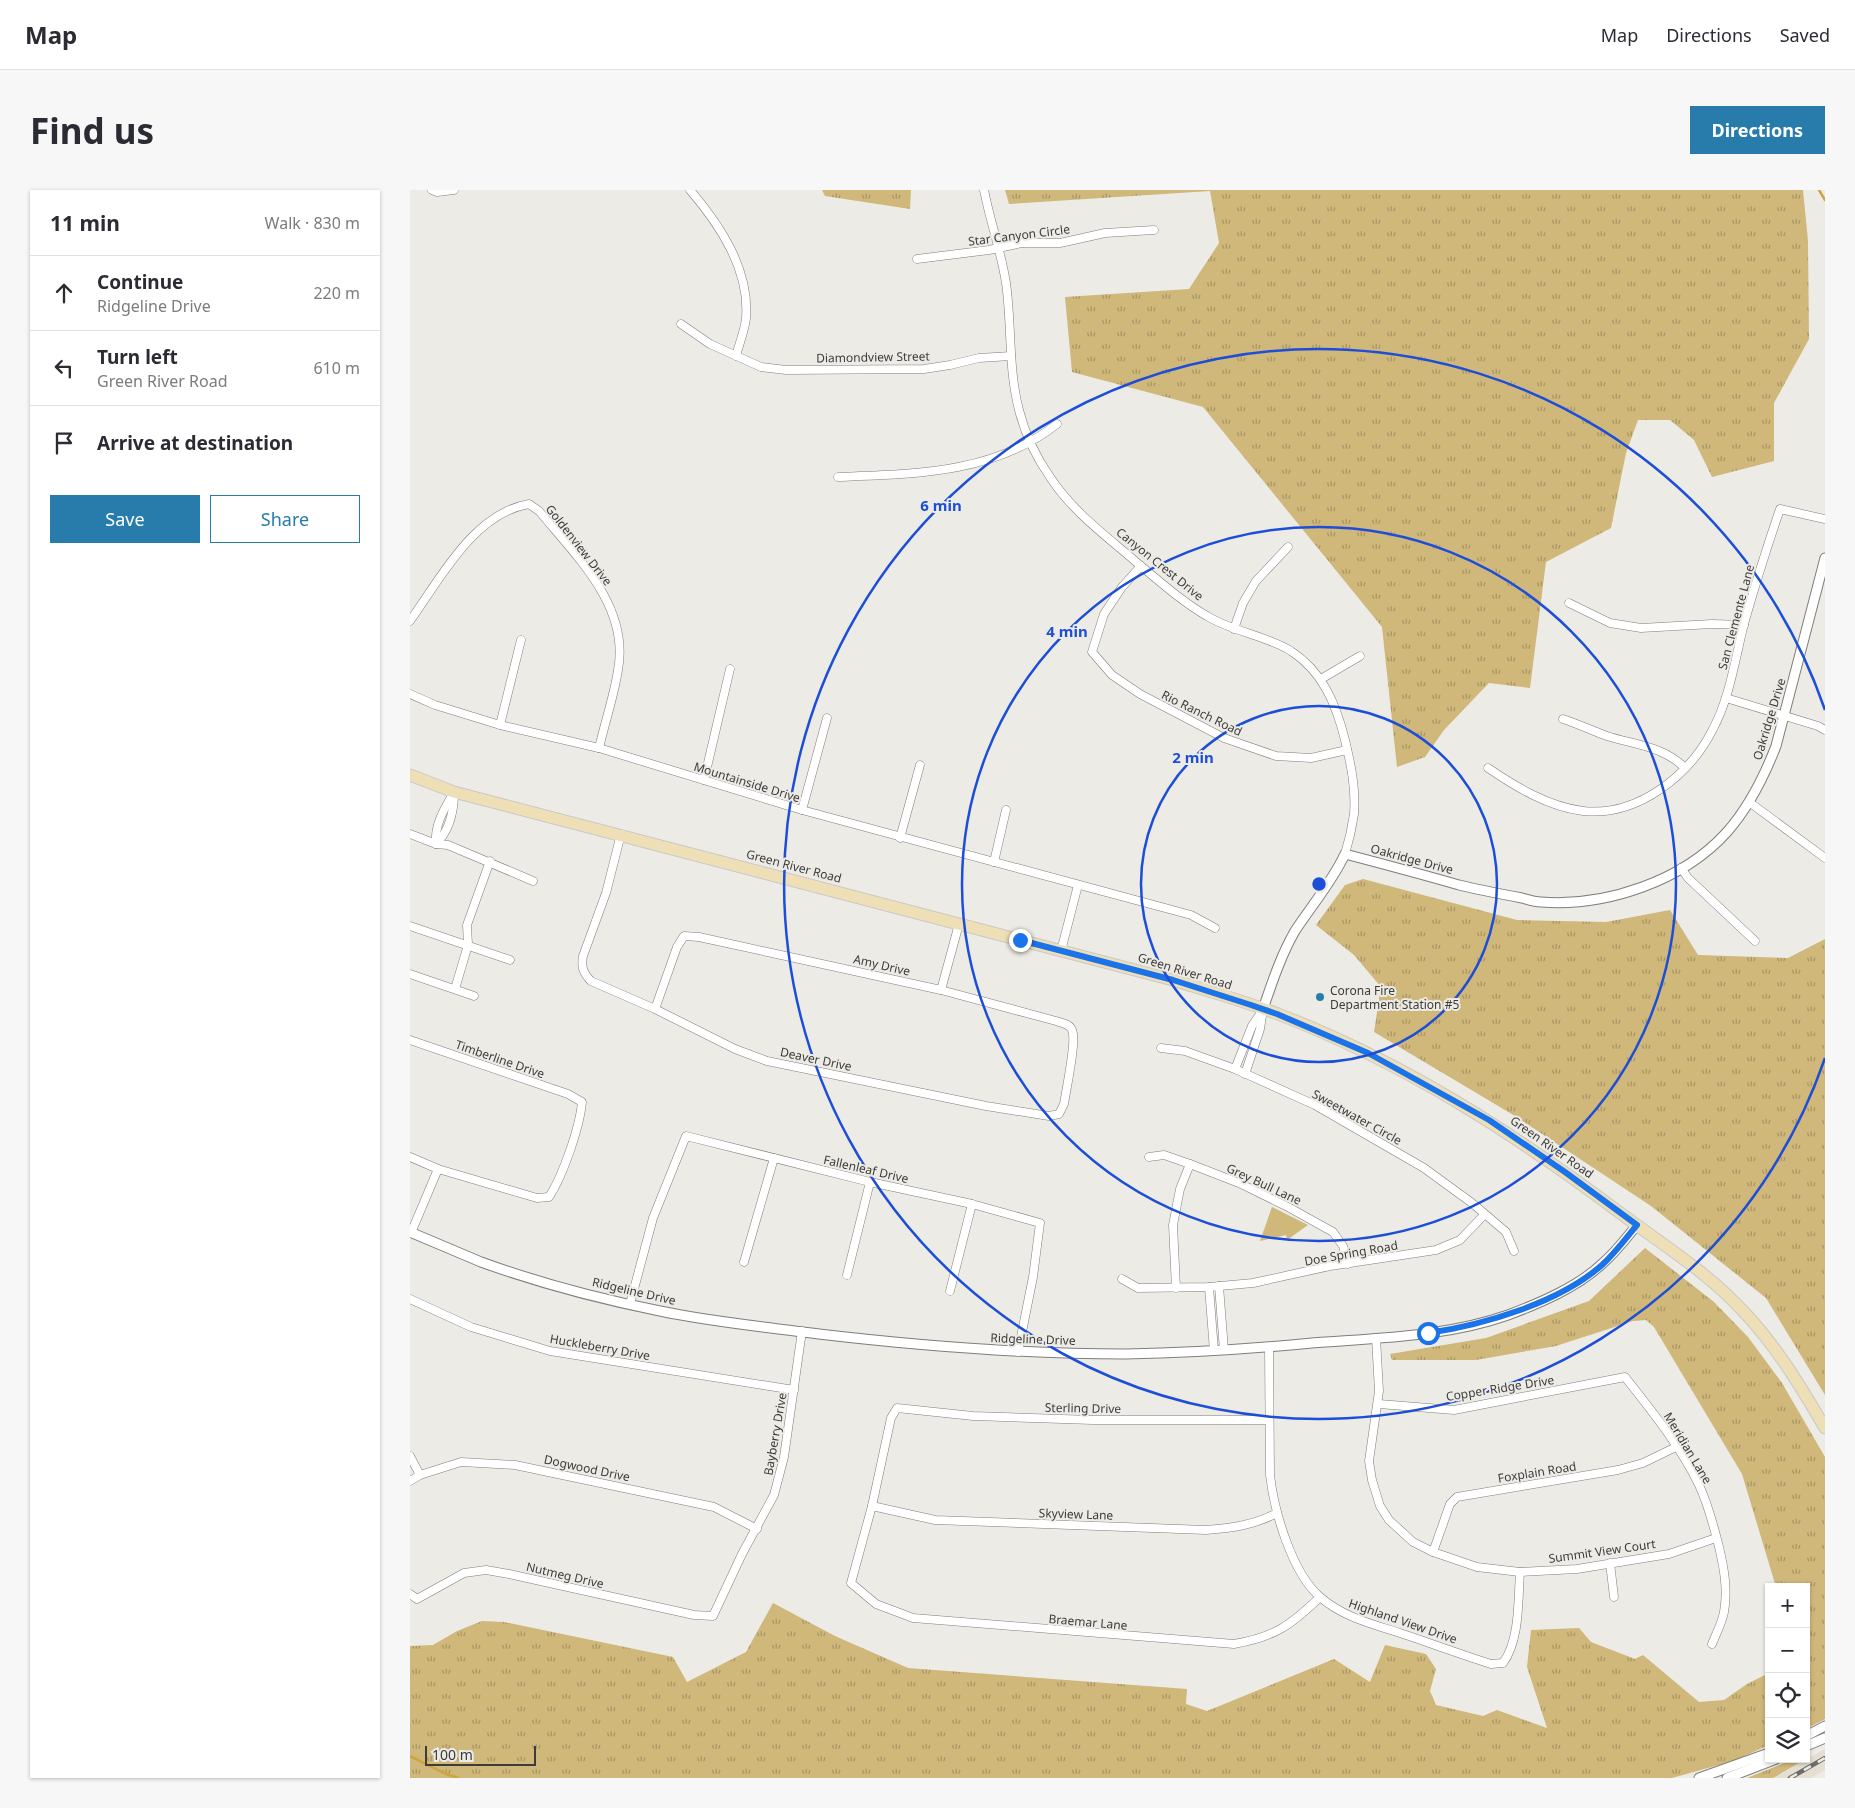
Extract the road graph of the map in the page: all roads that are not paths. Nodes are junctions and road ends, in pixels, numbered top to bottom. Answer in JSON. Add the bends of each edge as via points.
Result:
{"nodes":[{"id":1,"x":432,"y":190,"type":"edge"},
{"id":2,"x":454,"y":190,"type":"edge"},
{"id":3,"x":690,"y":190,"type":"edge"},
{"id":4,"x":984,"y":190,"type":"edge"},
{"id":5,"x":1154,"y":230,"type":"dead end"},
{"id":6,"x":999,"y":247,"type":"junction"},
{"id":7,"x":917,"y":259,"type":"dead end"},
{"id":8,"x":681,"y":324,"type":"dead end"},
{"id":9,"x":736,"y":356,"type":"junction"},
{"id":10,"x":1011,"y":356,"type":"junction"},
{"id":11,"x":1056,"y":424,"type":"dead end"},
{"id":12,"x":1030,"y":442,"type":"junction"},
{"id":13,"x":838,"y":477,"type":"dead end"},
{"id":14,"x":1825,"y":519,"type":"edge"},
{"id":15,"x":1288,"y":546,"type":"dead end"},
{"id":16,"x":1825,"y":558,"type":"edge"},
{"id":17,"x":1142,"y":566,"type":"junction"},
{"id":18,"x":1569,"y":603,"type":"dead end"},
{"id":19,"x":410,"y":621,"type":"edge"},
{"id":20,"x":1744,"y":625,"type":"junction"},
{"id":21,"x":1234,"y":629,"type":"junction"},
{"id":22,"x":521,"y":640,"type":"dead end"},
{"id":23,"x":1360,"y":656,"type":"dead end"},
{"id":24,"x":730,"y":669,"type":"dead end"},
{"id":25,"x":1321,"y":679,"type":"junction"},
{"id":26,"x":410,"y":694,"type":"edge"},
{"id":27,"x":1726,"y":698,"type":"junction"},
{"id":28,"x":1784,"y":715,"type":"junction"},
{"id":29,"x":827,"y":718,"type":"dead end"},
{"id":30,"x":1564,"y":719,"type":"dead end"},
{"id":31,"x":500,"y":725,"type":"junction"},
{"id":32,"x":1825,"y":730,"type":"edge"},
{"id":33,"x":599,"y":748,"type":"junction"},
{"id":34,"x":1347,"y":750,"type":"junction"},
{"id":35,"x":920,"y":765,"type":"dead end"},
{"id":36,"x":1488,"y":768,"type":"dead end"},
{"id":37,"x":1685,"y":768,"type":"junction"},
{"id":38,"x":410,"y":775,"type":"edge"},
{"id":39,"x":704,"y":780,"type":"junction"},
{"id":40,"x":454,"y":792,"type":"junction"},
{"id":41,"x":1749,"y":802,"type":"junction"},
{"id":42,"x":802,"y":810,"type":"junction"},
{"id":43,"x":1006,"y":810,"type":"dead end"},
{"id":44,"x":410,"y":834,"type":"edge"},
{"id":45,"x":621,"y":834,"type":"junction"},
{"id":46,"x":900,"y":838,"type":"junction"},
{"id":47,"x":436,"y":844,"type":"junction"},
{"id":48,"x":1345,"y":854,"type":"junction"},
{"id":49,"x":1825,"y":858,"type":"edge"},
{"id":50,"x":490,"y":862,"type":"junction"},
{"id":51,"x":994,"y":862,"type":"junction"},
{"id":52,"x":1681,"y":868,"type":"junction"},
{"id":53,"x":533,"y":880,"type":"dead end"},
{"id":54,"x":1078,"y":885,"type":"junction"},
{"id":55,"x":959,"y":924,"type":"junction"},
{"id":56,"x":410,"y":926,"type":"edge"},
{"id":57,"x":1215,"y":928,"type":"dead end"},
{"id":58,"x":1755,"y":941,"type":"dead end"},
{"id":59,"x":468,"y":946,"type":"junction"},
{"id":60,"x":1061,"y":951,"type":"junction"},
{"id":61,"x":510,"y":960,"type":"dead end"},
{"id":62,"x":410,"y":974,"type":"edge"},
{"id":63,"x":455,"y":990,"type":"junction"},
{"id":64,"x":941,"y":990,"type":"junction"},
{"id":65,"x":474,"y":996,"type":"dead end"},
{"id":66,"x":655,"y":1009,"type":"junction"},
{"id":67,"x":1263,"y":1009,"type":"junction"},
{"id":68,"x":410,"y":1040,"type":"edge"},
{"id":69,"x":1161,"y":1048,"type":"dead end"},
{"id":70,"x":1235,"y":1069,"type":"junction"},
{"id":71,"x":1246,"y":1074,"type":"junction"},
{"id":72,"x":1059,"y":1114,"type":"joint"},
{"id":73,"x":410,"y":1157,"type":"edge"},
{"id":74,"x":1149,"y":1157,"type":"dead end"},
{"id":75,"x":774,"y":1158,"type":"junction"},
{"id":76,"x":1190,"y":1164,"type":"junction"},
{"id":77,"x":438,"y":1169,"type":"junction"},
{"id":78,"x":870,"y":1182,"type":"junction"},
{"id":79,"x":972,"y":1204,"type":"junction"},
{"id":80,"x":1484,"y":1214,"type":"junction"},
{"id":81,"x":1637,"y":1225,"type":"junction"},
{"id":82,"x":411,"y":1232,"type":"edge"},
{"id":83,"x":1514,"y":1251,"type":"dead end"},
{"id":84,"x":744,"y":1262,"type":"dead end"},
{"id":85,"x":1348,"y":1264,"type":"junction"},
{"id":86,"x":847,"y":1275,"type":"dead end"},
{"id":87,"x":1122,"y":1279,"type":"dead end"},
{"id":88,"x":1219,"y":1286,"type":"junction"},
{"id":89,"x":1209,"y":1287,"type":"junction"},
{"id":90,"x":1176,"y":1288,"type":"junction"},
{"id":91,"x":950,"y":1291,"type":"dead end"},
{"id":92,"x":410,"y":1299,"type":"edge"},
{"id":93,"x":630,"y":1304,"type":"junction"},
{"id":94,"x":802,"y":1332,"type":"junction"},
{"id":95,"x":1376,"y":1338,"type":"junction"},
{"id":96,"x":1269,"y":1347,"type":"junction"},
{"id":97,"x":1224,"y":1350,"type":"junction"},
{"id":98,"x":1214,"y":1351,"type":"junction"},
{"id":99,"x":1018,"y":1352,"type":"junction"},
{"id":100,"x":1625,"y":1378,"type":"joint"},
{"id":101,"x":794,"y":1390,"type":"junction"},
{"id":102,"x":1379,"y":1404,"type":"junction"},
{"id":103,"x":1269,"y":1420,"type":"junction"},
{"id":104,"x":1825,"y":1428,"type":"edge"},
{"id":105,"x":1676,"y":1447,"type":"junction"},
{"id":106,"x":410,"y":1456,"type":"edge"},
{"id":107,"x":420,"y":1475,"type":"junction"},
{"id":108,"x":410,"y":1481,"type":"edge"},
{"id":109,"x":872,"y":1506,"type":"junction"},
{"id":110,"x":1277,"y":1513,"type":"junction"},
{"id":111,"x":757,"y":1529,"type":"junction"},
{"id":112,"x":1716,"y":1538,"type":"junction"},
{"id":113,"x":1433,"y":1552,"type":"junction"},
{"id":114,"x":1610,"y":1563,"type":"junction"},
{"id":115,"x":1520,"y":1572,"type":"junction"},
{"id":116,"x":410,"y":1594,"type":"edge"},
{"id":117,"x":1320,"y":1597,"type":"junction"},
{"id":118,"x":1614,"y":1597,"type":"dead end"},
{"id":119,"x":713,"y":1616,"type":"joint"},
{"id":120,"x":1712,"y":1644,"type":"dead end"},
{"id":121,"x":1825,"y":1726,"type":"edge"},
{"id":122,"x":1810,"y":1734,"type":"edge"},
{"id":123,"x":1825,"y":1738,"type":"edge"},
{"id":124,"x":1810,"y":1744,"type":"edge"},
{"id":125,"x":1765,"y":1753,"type":"edge"},
{"id":126,"x":1766,"y":1763,"type":"edge"},
{"id":127,"x":1698,"y":1778,"type":"edge"},
{"id":128,"x":1727,"y":1778,"type":"edge"}],
"edges":[{"from":1,"to":2,"type":"street"},
{"from":3,"to":9,"type":"street","via":[[729,247],[744,283],[746,319]]},
{"from":4,"to":6,"type":"street","name":"Canyon Crest Drive"},
{"from":5,"to":6,"type":"street","name":"Star Canyon Circle","via":[[1105,233],[1060,244],[1022,243]]},
{"from":6,"to":7,"type":"street","name":"Star Canyon Circle"},
{"from":6,"to":10,"type":"street","name":"Canyon Crest Drive","via":[[1006,285]]},
{"from":8,"to":9,"type":"street","name":"Diamondview Street","via":[[710,344]]},
{"from":9,"to":10,"type":"street","name":"Diamondview Street","via":[[761,367],[786,370],[924,369],[979,358]]},
{"from":10,"to":12,"type":"street","name":"Canyon Crest Drive","via":[[1018,409]]},
{"from":11,"to":12,"type":"street"},
{"from":12,"to":13,"type":"street","via":[[973,464],[929,473]]},
{"from":12,"to":17,"type":"street","name":"Canyon Crest Drive","via":[[1067,500]]},
{"from":14,"to":20,"type":"street","name":"San Clemente Lane","via":[[1780,509]]},
{"from":15,"to":21,"type":"street","via":[[1256,581],[1243,603]]},
{"from":16,"to":28,"type":"street","name":"Oakridge Drive"},
{"from":17,"to":21,"type":"street","name":"Canyon Crest Drive","via":[[1188,605]]},
{"from":17,"to":34,"type":"street","name":"Rio Ranch Road","via":[[1122,587],[1104,614],[1092,652],[1112,675],[1140,694],[1224,738],[1276,756],[1311,758]]},
{"from":18,"to":20,"type":"street","via":[[1610,624],[1641,628]]},
{"from":19,"to":33,"type":"street","name":"Goldenview Drive","via":[[473,536],[491,520],[517,506],[529,504],[539,511],[599,586],[618,632],[618,670]]},
{"from":20,"to":27,"type":"street","name":"San Clemente Lane"},
{"from":21,"to":25,"type":"street","name":"Canyon Crest Drive","via":[[1289,650],[1306,662]]},
{"from":22,"to":31,"type":"street"},
{"from":23,"to":25,"type":"street"},
{"from":24,"to":39,"type":"street"},
{"from":25,"to":34,"type":"street","name":"Canyon Crest Drive","via":[[1338,712]]},
{"from":26,"to":31,"type":"street","name":"Mountainside Drive"},
{"from":27,"to":28,"type":"street"},
{"from":27,"to":37,"type":"street","name":"San Clemente Lane","via":[[1701,751]]},
{"from":28,"to":32,"type":"street"},
{"from":28,"to":41,"type":"street","name":"Oakridge Drive","via":[[1771,760]]},
{"from":29,"to":42,"type":"street"},
{"from":30,"to":37,"type":"street","via":[[1608,736],[1656,748]]},
{"from":31,"to":33,"type":"street","name":"Mountainside Drive"},
{"from":33,"to":39,"type":"street","name":"Mountainside Drive"},
{"from":34,"to":48,"type":"street","name":"Canyon Crest Drive","via":[[1354,792],[1351,833]]},
{"from":35,"to":46,"type":"street"},
{"from":36,"to":37,"type":"street","name":"San Clemente Lane","via":[[1519,789],[1584,811],[1614,809],[1640,801],[1666,786]]},
{"from":38,"to":40,"type":"main road","name":"Green River Road"},
{"from":39,"to":42,"type":"street","name":"Mountainside Drive"},
{"from":40,"to":45,"type":"main road","name":"Green River Road"},
{"from":40,"to":47,"type":"street","via":[[435,833]]},
{"from":41,"to":49,"type":"street"},
{"from":41,"to":52,"type":"street","name":"Oakridge Drive","via":[[1727,832]]},
{"from":42,"to":46,"type":"street","name":"Mountainside Drive"},
{"from":43,"to":51,"type":"street"},
{"from":44,"to":47,"type":"street"},
{"from":45,"to":55,"type":"main road","name":"Green River Road"},
{"from":45,"to":66,"type":"street","name":"Deaver Drive","via":[[606,893],[583,956],[584,974],[591,981]]},
{"from":46,"to":51,"type":"street","name":"Mountainside Drive"},
{"from":47,"to":50,"type":"street","via":[[448,845]]},
{"from":48,"to":52,"type":"street","name":"Oakridge Drive","via":[[1489,893],[1540,902],[1573,903],[1636,890]]},
{"from":48,"to":67,"type":"street","name":"Canyon Crest Drive","via":[[1295,932]]},
{"from":50,"to":53,"type":"street"},
{"from":50,"to":59,"type":"street","via":[[467,925]]},
{"from":51,"to":54,"type":"street","name":"Mountainside Drive"},
{"from":52,"to":58,"type":"street"},
{"from":54,"to":57,"type":"street","name":"Mountainside Drive","via":[[1191,915]]},
{"from":54,"to":60,"type":"street"},
{"from":55,"to":60,"type":"main road","name":"Green River Road"},
{"from":55,"to":64,"type":"street"},
{"from":56,"to":59,"type":"street"},
{"from":59,"to":61,"type":"street"},
{"from":59,"to":63,"type":"street"},
{"from":60,"to":67,"type":"main road","name":"Green River Road","via":[[1173,980]]},
{"from":62,"to":63,"type":"street"},
{"from":63,"to":65,"type":"street"},
{"from":64,"to":66,"type":"street","name":"Amy Drive","via":[[684,936],[677,946]]},
{"from":64,"to":72,"type":"street","name":"Amy Drive","via":[[1072,1028],[1075,1040],[1064,1104]]},
{"from":66,"to":72,"type":"street","name":"Deaver Drive","via":[[727,1046],[767,1061],[986,1106],[1049,1116]]},
{"from":67,"to":70,"type":"street","name":"Canyon Crest Drive","via":[[1252,1026]]},
{"from":67,"to":71,"type":"street","name":"Canyon Crest Drive"},
{"from":67,"to":81,"type":"main road","name":"Green River Road","via":[[1368,1053],[1448,1096],[1528,1146]]},
{"from":68,"to":77,"type":"street","name":"Timberline Drive","via":[[568,1094],[582,1102],[581,1116],[557,1186],[549,1197],[537,1198]]},
{"from":69,"to":70,"type":"street","name":"Sweetwater Circle","via":[[1185,1051]]},
{"from":70,"to":71,"type":"street","name":"Sweetwater Circle"},
{"from":71,"to":80,"type":"street","name":"Sweetwater Circle","via":[[1315,1105],[1424,1168]]},
{"from":73,"to":77,"type":"street"},
{"from":74,"to":76,"type":"street","name":"Grey Bull Lane","via":[[1164,1155]]},
{"from":75,"to":78,"type":"street","name":"Fallenleaf Drive"},
{"from":75,"to":84,"type":"street"},
{"from":75,"to":93,"type":"street","name":"Fallenleaf Drive","via":[[686,1136],[653,1218]]},
{"from":76,"to":85,"type":"street","name":"Grey Bull Lane","via":[[1239,1183],[1334,1232],[1344,1246]]},
{"from":76,"to":90,"type":"street","via":[[1180,1188],[1173,1225]]},
{"from":77,"to":82,"type":"street"},
{"from":78,"to":79,"type":"street","name":"Fallenleaf Drive"},
{"from":78,"to":86,"type":"street"},
{"from":79,"to":91,"type":"street"},
{"from":79,"to":99,"type":"street","name":"Fallenleaf Drive","via":[[1040,1223]]},
{"from":80,"to":83,"type":"street","name":"Sweetwater Circle","via":[[1506,1232]]},
{"from":80,"to":85,"type":"street","name":"Doe Spring Road","via":[[1460,1240],[1436,1250]]},
{"from":81,"to":95,"type":"street","name":"Ridgeline Drive","via":[[1602,1265],[1572,1286],[1539,1302],[1477,1324]]},
{"from":81,"to":104,"type":"main road","name":"Green River Road","via":[[1704,1274],[1744,1311],[1784,1360]]},
{"from":82,"to":93,"type":"street","name":"Ridgeline Drive","via":[[482,1262]]},
{"from":85,"to":88,"type":"street","name":"Doe Spring Road","via":[[1253,1283]]},
{"from":87,"to":90,"type":"street","name":"Doe Spring Road","via":[[1138,1288]]},
{"from":88,"to":89,"type":"street","name":"Doe Spring Road"},
{"from":88,"to":97,"type":"street"},
{"from":89,"to":90,"type":"street","name":"Doe Spring Road"},
{"from":89,"to":98,"type":"street"},
{"from":92,"to":101,"type":"street","name":"Huckleberry Drive","via":[[471,1328],[550,1351]]},
{"from":93,"to":94,"type":"street","name":"Ridgeline Drive","via":[[706,1319]]},
{"from":94,"to":99,"type":"street","name":"Ridgeline Drive"},
{"from":94,"to":101,"type":"street","name":"Bayberry Drive"},
{"from":95,"to":96,"type":"street","name":"Ridgeline Drive"},
{"from":95,"to":102,"type":"street","name":"Summit View Court"},
{"from":96,"to":97,"type":"street","name":"Ridgeline Drive"},
{"from":96,"to":103,"type":"street","name":"Highland View Drive"},
{"from":97,"to":98,"type":"street","name":"Ridgeline Drive"},
{"from":98,"to":99,"type":"street","name":"Ridgeline Drive","via":[[1126,1354]]},
{"from":100,"to":102,"type":"street","name":"Copper Ridge Drive","via":[[1454,1410]]},
{"from":100,"to":105,"type":"street","name":"Meridian Lane"},
{"from":101,"to":111,"type":"street","name":"Bayberry Drive","via":[[784,1457],[774,1495]]},
{"from":102,"to":113,"type":"street","name":"Summit View Court","via":[[1369,1461],[1375,1493],[1389,1520],[1413,1542]]},
{"from":103,"to":109,"type":"street","name":"Sterling Drive","via":[[1093,1420],[973,1416],[897,1408],[891,1418]]},
{"from":103,"to":110,"type":"street","name":"Highland View Drive","via":[[1270,1475]]},
{"from":105,"to":112,"type":"street","name":"Meridian Lane","via":[[1699,1485]]},
{"from":105,"to":113,"type":"street","name":"Foxplain Road","via":[[1644,1463],[1618,1470],[1457,1497],[1450,1504]]},
{"from":106,"to":107,"type":"street"},
{"from":107,"to":108,"type":"street","name":"Dogwood Drive"},
{"from":107,"to":111,"type":"street","name":"Dogwood Drive","via":[[462,1462],[515,1465],[714,1507]]},
{"from":109,"to":110,"type":"street","name":"Skyview Lane","via":[[935,1520],[1206,1530],[1237,1528]]},
{"from":109,"to":117,"type":"street","name":"Braemar Lane","via":[[851,1583],[876,1604],[912,1618],[1234,1644],[1282,1630]]},
{"from":110,"to":117,"type":"street","name":"Highland View Drive","via":[[1307,1583]]},
{"from":111,"to":119,"type":"street","name":"Bayberry Drive"},
{"from":112,"to":114,"type":"street","name":"Summit View Court","via":[[1668,1554]]},
{"from":112,"to":120,"type":"street","name":"Meridian Lane","via":[[1723,1565],[1724,1612]]},
{"from":113,"to":115,"type":"street","name":"Summit View Court","via":[[1477,1567]]},
{"from":114,"to":115,"type":"street","name":"Summit View Court"},
{"from":114,"to":118,"type":"street"},
{"from":115,"to":117,"type":"street","name":"Highland View Drive","via":[[1517,1618],[1503,1663],[1491,1664],[1344,1614]]},
{"from":116,"to":119,"type":"street","name":"Nutmeg Drive","via":[[417,1599],[464,1573],[486,1570],[694,1615]]},
{"from":121,"to":122,"type":"street"},
{"from":123,"to":124,"type":"street"},
{"from":125,"to":127,"type":"street"},
{"from":126,"to":128,"type":"street"}]}
